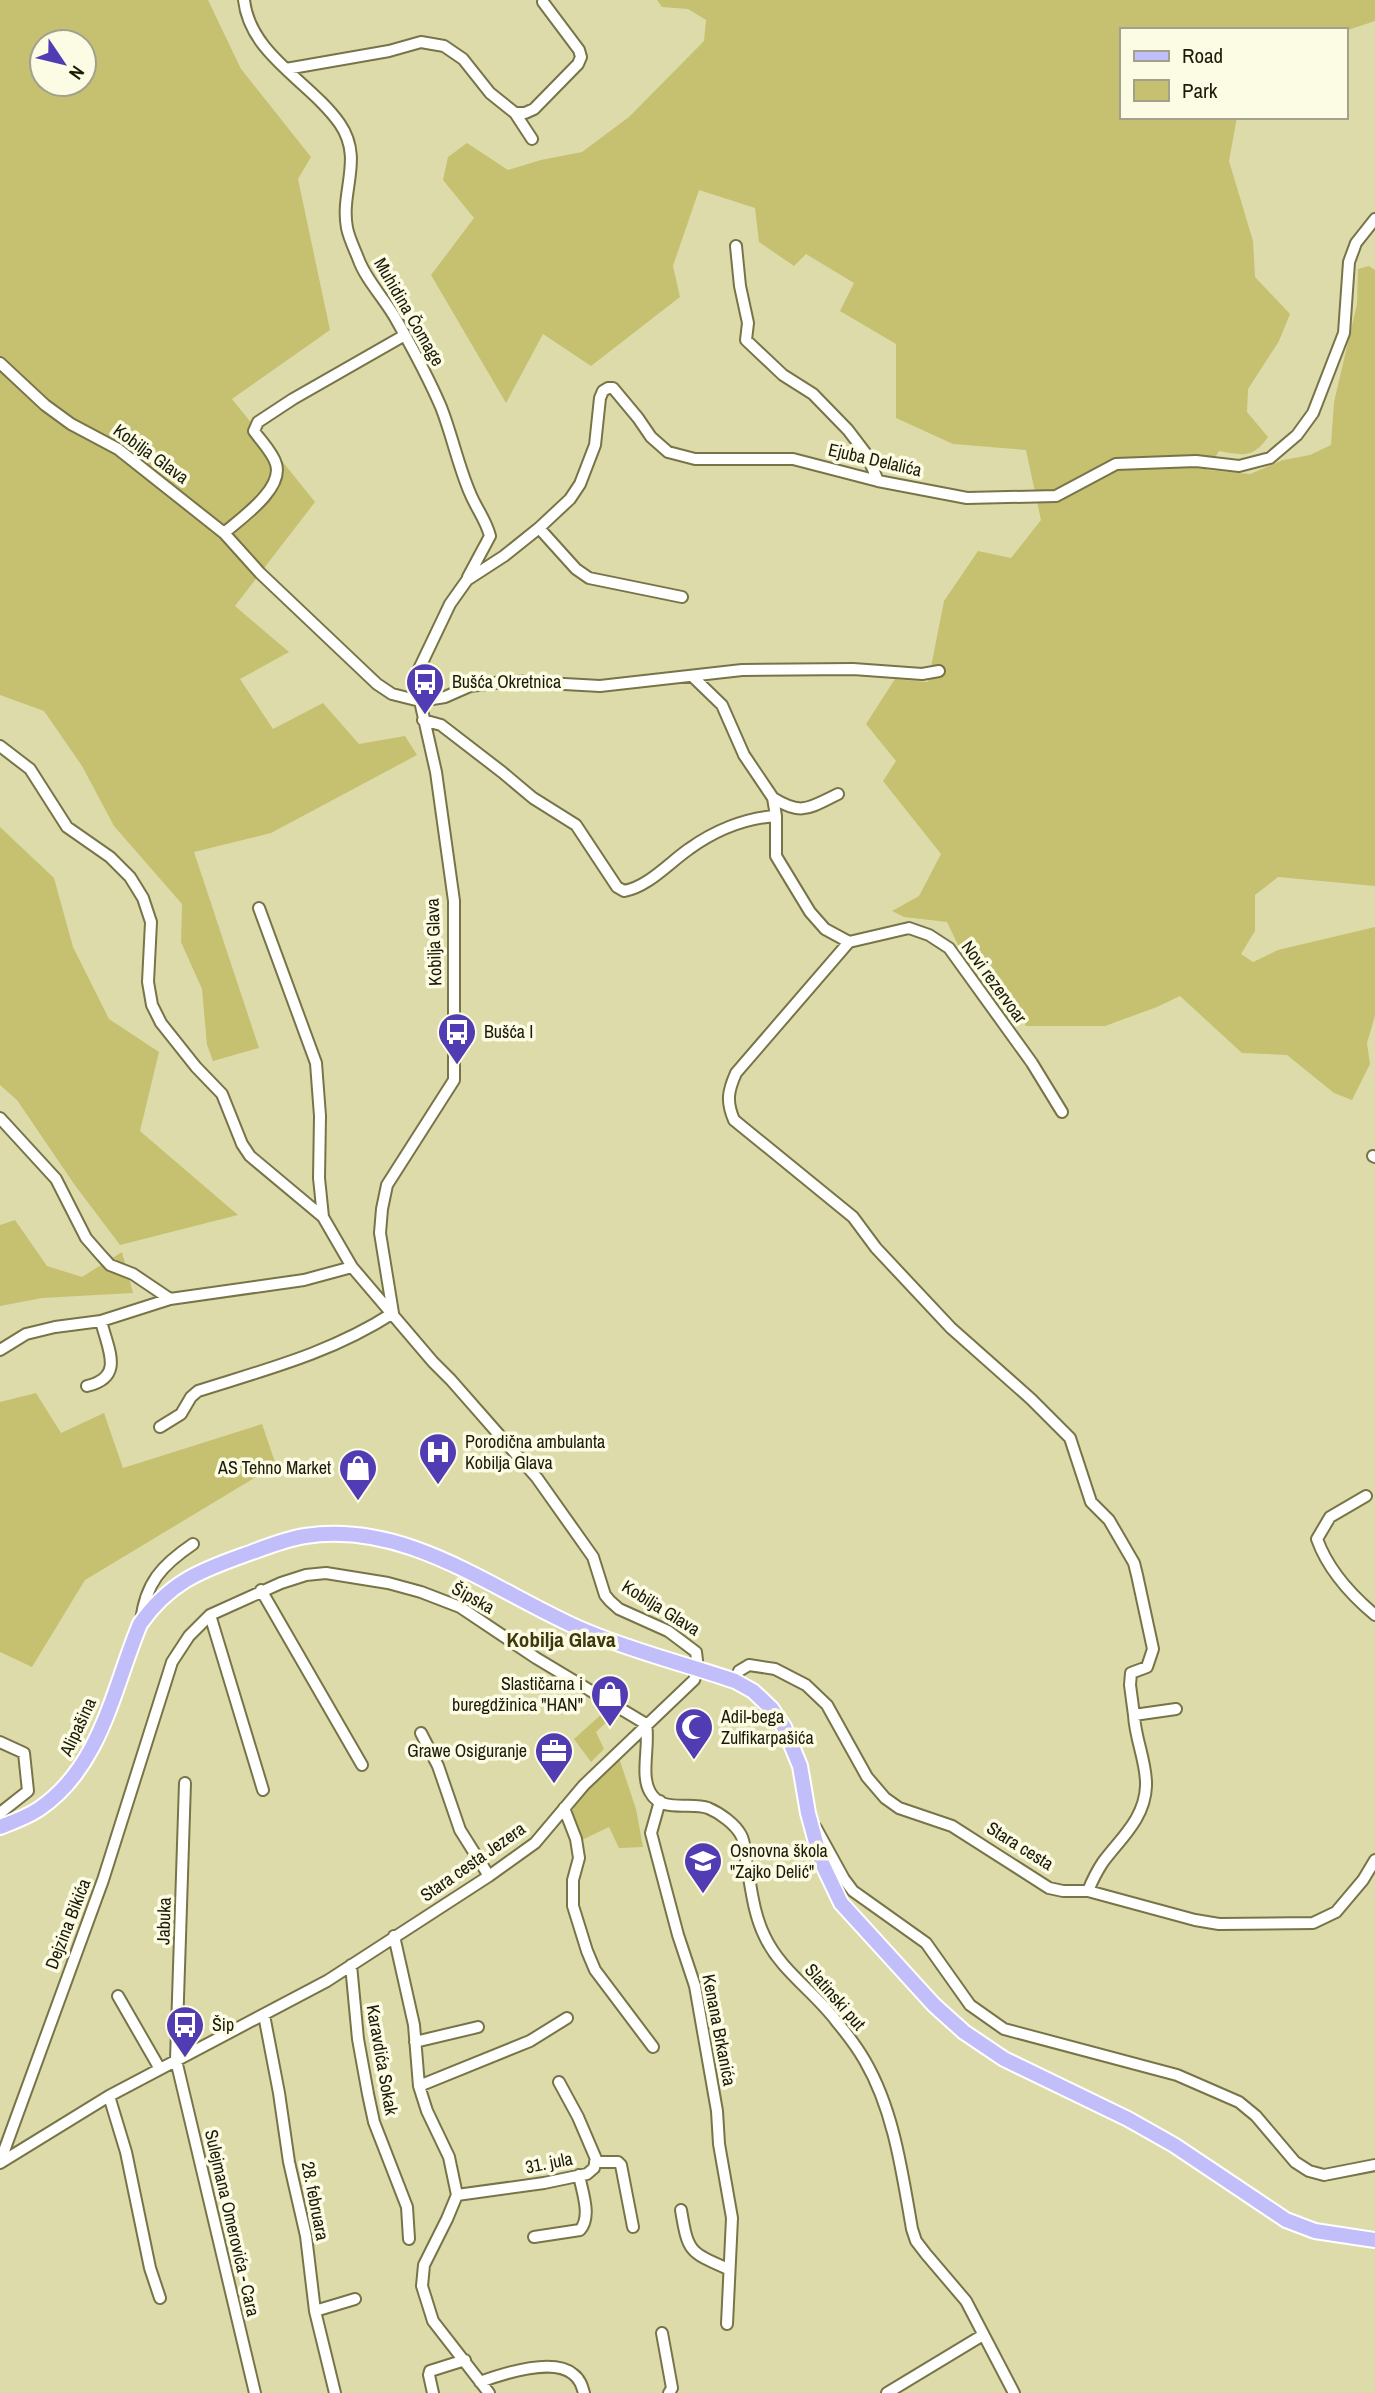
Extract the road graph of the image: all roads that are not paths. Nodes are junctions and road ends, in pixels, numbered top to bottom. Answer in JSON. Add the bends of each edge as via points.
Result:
{"nodes":[{"id":1,"x":244,"y":0,"type":"edge"},
{"id":2,"x":543,"y":2,"type":"edge"},
{"id":3,"x":286,"y":69,"type":"junction"},
{"id":4,"x":515,"y":113,"type":"junction"},
{"id":5,"x":532,"y":139,"type":"dead end"},
{"id":6,"x":1375,"y":219,"type":"edge"},
{"id":7,"x":736,"y":246,"type":"dead end"},
{"id":8,"x":405,"y":335,"type":"junction"},
{"id":9,"x":0,"y":363,"type":"edge"},
{"id":10,"x":878,"y":481,"type":"junction"},
{"id":11,"x":539,"y":528,"type":"junction"},
{"id":12,"x":224,"y":533,"type":"junction"},
{"id":13,"x":467,"y":580,"type":"junction"},
{"id":14,"x":682,"y":597,"type":"dead end"},
{"id":15,"x":939,"y":671,"type":"dead end"},
{"id":16,"x":692,"y":676,"type":"junction"},
{"id":17,"x":420,"y":701,"type":"junction"},
{"id":18,"x":423,"y":720,"type":"junction"},
{"id":19,"x":0,"y":746,"type":"edge"},
{"id":20,"x":838,"y":794,"type":"dead end"},
{"id":21,"x":773,"y":798,"type":"junction"},
{"id":22,"x":776,"y":816,"type":"junction"},
{"id":23,"x":259,"y":908,"type":"dead end"},
{"id":24,"x":849,"y":942,"type":"junction"},
{"id":25,"x":1062,"y":1112,"type":"dead end"},
{"id":26,"x":0,"y":1118,"type":"edge"},
{"id":27,"x":323,"y":1217,"type":"junction"},
{"id":28,"x":352,"y":1266,"type":"junction"},
{"id":29,"x":170,"y":1299,"type":"junction"},
{"id":30,"x":393,"y":1313,"type":"junction"},
{"id":31,"x":101,"y":1321,"type":"junction"},
{"id":32,"x":0,"y":1350,"type":"edge"},
{"id":33,"x":86,"y":1385,"type":"dead end"},
{"id":34,"x":160,"y":1427,"type":"dead end"},
{"id":35,"x":1366,"y":1496,"type":"dead end"},
{"id":36,"x":193,"y":1544,"type":"dead end"},
{"id":37,"x":261,"y":1590,"type":"junction"},
{"id":38,"x":152,"y":1608,"type":"joint"},
{"id":39,"x":210,"y":1615,"type":"junction"},
{"id":40,"x":1375,"y":1615,"type":"edge"},
{"id":41,"x":140,"y":1624,"type":"junction"},
{"id":42,"x":698,"y":1669,"type":"junction"},
{"id":43,"x":735,"y":1681,"type":"junction"},
{"id":44,"x":162,"y":1696,"type":"joint"},
{"id":45,"x":1176,"y":1709,"type":"dead end"},
{"id":46,"x":1134,"y":1716,"type":"junction"},
{"id":47,"x":646,"y":1724,"type":"junction"},
{"id":48,"x":421,"y":1733,"type":"dead end"},
{"id":49,"x":0,"y":1742,"type":"edge"},
{"id":50,"x":362,"y":1765,"type":"dead end"},
{"id":51,"x":185,"y":1783,"type":"dead end"},
{"id":52,"x":263,"y":1790,"type":"dead end"},
{"id":53,"x":660,"y":1801,"type":"junction"},
{"id":54,"x":564,"y":1808,"type":"junction"},
{"id":55,"x":0,"y":1813,"type":"edge"},
{"id":56,"x":808,"y":1813,"type":"junction"},
{"id":57,"x":0,"y":1827,"type":"edge"},
{"id":58,"x":1375,"y":1860,"type":"edge"},
{"id":59,"x":489,"y":1876,"type":"junction"},
{"id":60,"x":1088,"y":1891,"type":"junction"},
{"id":61,"x":394,"y":1936,"type":"junction"},
{"id":62,"x":351,"y":1965,"type":"junction"},
{"id":63,"x":118,"y":1996,"type":"dead end"},
{"id":64,"x":264,"y":2015,"type":"junction"},
{"id":65,"x":567,"y":2018,"type":"dead end"},
{"id":66,"x":478,"y":2027,"type":"dead end"},
{"id":67,"x":415,"y":2042,"type":"junction"},
{"id":68,"x":653,"y":2047,"type":"dead end"},
{"id":69,"x":176,"y":2060,"type":"junction"},
{"id":70,"x":160,"y":2069,"type":"junction"},
{"id":71,"x":559,"y":2082,"type":"dead end"},
{"id":72,"x":418,"y":2086,"type":"junction"},
{"id":73,"x":109,"y":2096,"type":"junction"},
{"id":74,"x":0,"y":2162,"type":"edge"},
{"id":75,"x":595,"y":2162,"type":"junction"},
{"id":76,"x":1375,"y":2165,"type":"edge"},
{"id":77,"x":579,"y":2175,"type":"junction"},
{"id":78,"x":457,"y":2194,"type":"junction"},
{"id":79,"x":681,"y":2210,"type":"dead end"},
{"id":80,"x":633,"y":2227,"type":"dead end"},
{"id":81,"x":534,"y":2238,"type":"dead end"},
{"id":82,"x":409,"y":2239,"type":"dead end"},
{"id":83,"x":1375,"y":2240,"type":"edge"},
{"id":84,"x":728,"y":2269,"type":"junction"},
{"id":85,"x":160,"y":2298,"type":"dead end"},
{"id":86,"x":355,"y":2298,"type":"dead end"},
{"id":87,"x":315,"y":2311,"type":"junction"},
{"id":88,"x":727,"y":2325,"type":"dead end"},
{"id":89,"x":662,"y":2333,"type":"dead end"},
{"id":90,"x":983,"y":2335,"type":"junction"},
{"id":91,"x":465,"y":2360,"type":"junction"},
{"id":92,"x":480,"y":2382,"type":"junction"},
{"id":93,"x":255,"y":2393,"type":"edge"},
{"id":94,"x":335,"y":2393,"type":"edge"},
{"id":95,"x":433,"y":2393,"type":"edge"},
{"id":96,"x":489,"y":2393,"type":"edge"},
{"id":97,"x":584,"y":2393,"type":"edge"},
{"id":98,"x":669,"y":2393,"type":"edge"},
{"id":99,"x":887,"y":2393,"type":"edge"},
{"id":100,"x":1014,"y":2393,"type":"edge"}],
"edges":[{"from":1,"to":3,"type":"street","name":"Muhidina Čomage","via":[[253,31]]},
{"from":2,"to":4,"type":"street","via":[[581,57],[534,109]]},
{"from":3,"to":4,"type":"street","via":[[421,42],[444,46],[463,59],[490,93]]},
{"from":3,"to":8,"type":"street","name":"Muhidina Čomage","via":[[341,125],[352,152],[347,228],[360,264]]},
{"from":4,"to":5,"type":"street"},
{"from":6,"to":10,"type":"street","name":"Ejuba Delalića","via":[[1356,243],[1349,262],[1344,333],[1314,413],[1297,435],[1270,457],[1239,466],[1196,461],[1116,464],[1056,496],[967,498]]},
{"from":7,"to":10,"type":"street","via":[[748,323],[746,340],[783,375],[813,394],[848,430],[867,455]]},
{"from":8,"to":12,"type":"street","via":[[258,422],[254,431],[276,463],[277,478],[260,502]]},
{"from":8,"to":13,"type":"street","name":"Muhidina Čomage","via":[[441,408],[490,536]]},
{"from":9,"to":12,"type":"street","name":"Kobilja Glava","via":[[45,405],[118,449]]},
{"from":10,"to":11,"type":"street","name":"Ejuba Delalića","via":[[793,459],[695,459],[668,452],[618,393],[608,388],[600,397],[595,445],[580,484]]},
{"from":11,"to":13,"type":"street","name":"Ejuba Delalića"},
{"from":11,"to":14,"type":"street","via":[[589,578]]},
{"from":12,"to":17,"type":"street","name":"Kobilja Glava","via":[[377,684],[392,694]]},
{"from":13,"to":17,"type":"street","name":"Ejuba Delalića","via":[[450,604],[419,669]]},
{"from":15,"to":16,"type":"street","via":[[742,670]]},
{"from":16,"to":17,"type":"street","via":[[600,686],[511,681],[470,686]]},
{"from":16,"to":21,"type":"street","via":[[722,705],[744,755]]},
{"from":17,"to":18,"type":"street","name":"Kobilja Glava"},
{"from":18,"to":22,"type":"street","via":[[440,725],[533,798],[576,825],[624,891],[706,839],[757,817]]},
{"from":18,"to":30,"type":"street","name":"Kobilja Glava","via":[[436,772],[454,901],[454,1080],[387,1185],[380,1233]]},
{"from":19,"to":27,"type":"street","name":"Kobilja Glava","via":[[30,769],[67,827],[130,877],[151,922],[148,982],[161,1023],[222,1094],[250,1156]]},
{"from":20,"to":21,"type":"street","via":[[798,809]]},
{"from":21,"to":22,"type":"street"},
{"from":22,"to":24,"type":"street","via":[[776,856],[810,912],[825,929]]},
{"from":23,"to":27,"type":"street","name":"Kobilja Glava","via":[[316,1063]]},
{"from":24,"to":25,"type":"street","name":"Novi rezervoar","via":[[909,928],[948,948]]},
{"from":24,"to":46,"type":"street","via":[[736,1073],[727,1094],[729,1108],[734,1120],[853,1217],[951,1328],[1070,1438],[1090,1502],[1109,1520],[1137,1575],[1153,1649],[1147,1667],[1131,1673]]},
{"from":26,"to":29,"type":"street","via":[[56,1179],[86,1238],[110,1265],[133,1274]]},
{"from":27,"to":28,"type":"street","name":"Kobilja Glava"},
{"from":28,"to":29,"type":"street","via":[[304,1280]]},
{"from":28,"to":30,"type":"street","name":"Kobilja Glava"},
{"from":29,"to":31,"type":"street"},
{"from":30,"to":34,"type":"street","via":[[331,1348],[198,1391],[181,1414]]},
{"from":30,"to":42,"type":"street","name":"Kobilja Glava","via":[[537,1478],[593,1557],[610,1601],[685,1642],[696,1652]]},
{"from":31,"to":32,"type":"street","via":[[26,1334]]},
{"from":31,"to":33,"type":"street","via":[[112,1367],[100,1383]]},
{"from":35,"to":40,"type":"street","via":[[1330,1517],[1317,1539],[1325,1560]]},
{"from":36,"to":41,"type":"street","via":[[168,1562],[150,1586]]},
{"from":37,"to":39,"type":"street","name":"Šipska"},
{"from":37,"to":47,"type":"street","name":"Šipska","via":[[326,1573],[421,1592],[460,1607]]},
{"from":37,"to":50,"type":"street"},
{"from":38,"to":41,"type":"main road","name":"Alipašina"},
{"from":38,"to":42,"type":"main road","name":"Kobilja Glava","via":[[189,1577],[269,1546],[305,1536],[341,1534],[376,1538],[469,1571],[585,1631]]},
{"from":39,"to":44,"type":"street","name":"Šipska","via":[[172,1662]]},
{"from":39,"to":52,"type":"street"},
{"from":41,"to":57,"type":"main road","name":"Alipašina","via":[[83,1766],[38,1810]]},
{"from":42,"to":43,"type":"main road"},
{"from":42,"to":47,"type":"street","name":"Stara cesta Jezera","via":[[694,1680]]},
{"from":43,"to":56,"type":"main road","via":[[753,1691],[784,1727],[800,1766]]},
{"from":43,"to":60,"type":"street","name":"Stara cesta","via":[[739,1671],[749,1665],[775,1669],[806,1685],[827,1705],[867,1777],[885,1798],[899,1808],[952,1826],[1049,1888]]},
{"from":44,"to":74,"type":"street","name":"Dejzina Bikića","via":[[103,1880]]},
{"from":45,"to":46,"type":"street"},
{"from":46,"to":60,"type":"street","via":[[1146,1776],[1143,1803]]},
{"from":47,"to":53,"type":"street","via":[[645,1775],[650,1793]]},
{"from":47,"to":54,"type":"street","name":"Stara cesta Jezera"},
{"from":48,"to":59,"type":"street","via":[[460,1830]]},
{"from":49,"to":55,"type":"street","via":[[24,1753],[28,1791]]},
{"from":51,"to":69,"type":"street","name":"Jabuka"},
{"from":53,"to":84,"type":"street","name":"Kenana Brkanića","via":[[652,1833],[704,2033],[733,2218]]},
{"from":53,"to":90,"type":"street","name":"Slatinski put","via":[[673,1807],[709,1808],[742,1836],[757,1920],[766,1940],[835,2019],[865,2062],[897,2148],[916,2241],[966,2301]]},
{"from":54,"to":59,"type":"street","name":"Stara cesta Jezera","via":[[535,1843]]},
{"from":54,"to":68,"type":"street","via":[[576,1839],[579,1858],[573,1906],[587,1951],[595,1970]]},
{"from":56,"to":76,"type":"street","via":[[853,1891],[926,1943],[970,2005],[986,2018],[1004,2029],[1177,2075],[1239,2102],[1309,2171],[1324,2175]]},
{"from":56,"to":83,"type":"main road","via":[[821,1861],[841,1903],[964,2032],[1004,2059],[1174,2145],[1286,2220],[1315,2231]]},
{"from":58,"to":60,"type":"street","name":"Stara cesta","via":[[1336,1912],[1313,1923],[1219,1924]]},
{"from":59,"to":61,"type":"street","name":"Stara cesta Jezera"},
{"from":61,"to":62,"type":"street","name":"Stara cesta Jezera"},
{"from":61,"to":67,"type":"street"},
{"from":62,"to":64,"type":"street","name":"Stara cesta Jezera"},
{"from":62,"to":82,"type":"street","name":"Karavdića Sokak","via":[[368,2094],[407,2207]]},
{"from":63,"to":70,"type":"street"},
{"from":64,"to":69,"type":"street"},
{"from":64,"to":87,"type":"street","name":"28. februara","via":[[306,2236]]},
{"from":65,"to":72,"type":"street","via":[[530,2042]]},
{"from":66,"to":67,"type":"street"},
{"from":67,"to":72,"type":"street"},
{"from":69,"to":70,"type":"street"},
{"from":69,"to":93,"type":"street","name":"Sulejmana Omerovića - Cara"},
{"from":70,"to":73,"type":"street"},
{"from":71,"to":75,"type":"street","name":"31. jula"},
{"from":72,"to":78,"type":"street","via":[[449,2157]]},
{"from":73,"to":74,"type":"street"},
{"from":73,"to":85,"type":"street"},
{"from":75,"to":77,"type":"street","name":"31. jula","via":[[587,2174]]},
{"from":75,"to":80,"type":"street","via":[[618,2162],[623,2168]]},
{"from":77,"to":78,"type":"street","name":"31. jula"},
{"from":77,"to":81,"type":"street","via":[[587,2218],[584,2226]]},
{"from":78,"to":91,"type":"street","via":[[424,2265],[422,2287],[433,2321]]},
{"from":79,"to":84,"type":"street","via":[[687,2243],[704,2259]]},
{"from":84,"to":88,"type":"street","name":"Kenana Brkanića"},
{"from":86,"to":87,"type":"street"},
{"from":87,"to":94,"type":"street","name":"28. februara"},
{"from":89,"to":98,"type":"street","via":[[672,2388]]},
{"from":90,"to":99,"type":"street"},
{"from":90,"to":100,"type":"street","name":"Slatinski put"},
{"from":91,"to":92,"type":"street"},
{"from":91,"to":95,"type":"street","via":[[430,2371]]},
{"from":92,"to":96,"type":"street"},
{"from":92,"to":97,"type":"street","via":[[507,2372],[557,2367],[573,2374]]}]}
